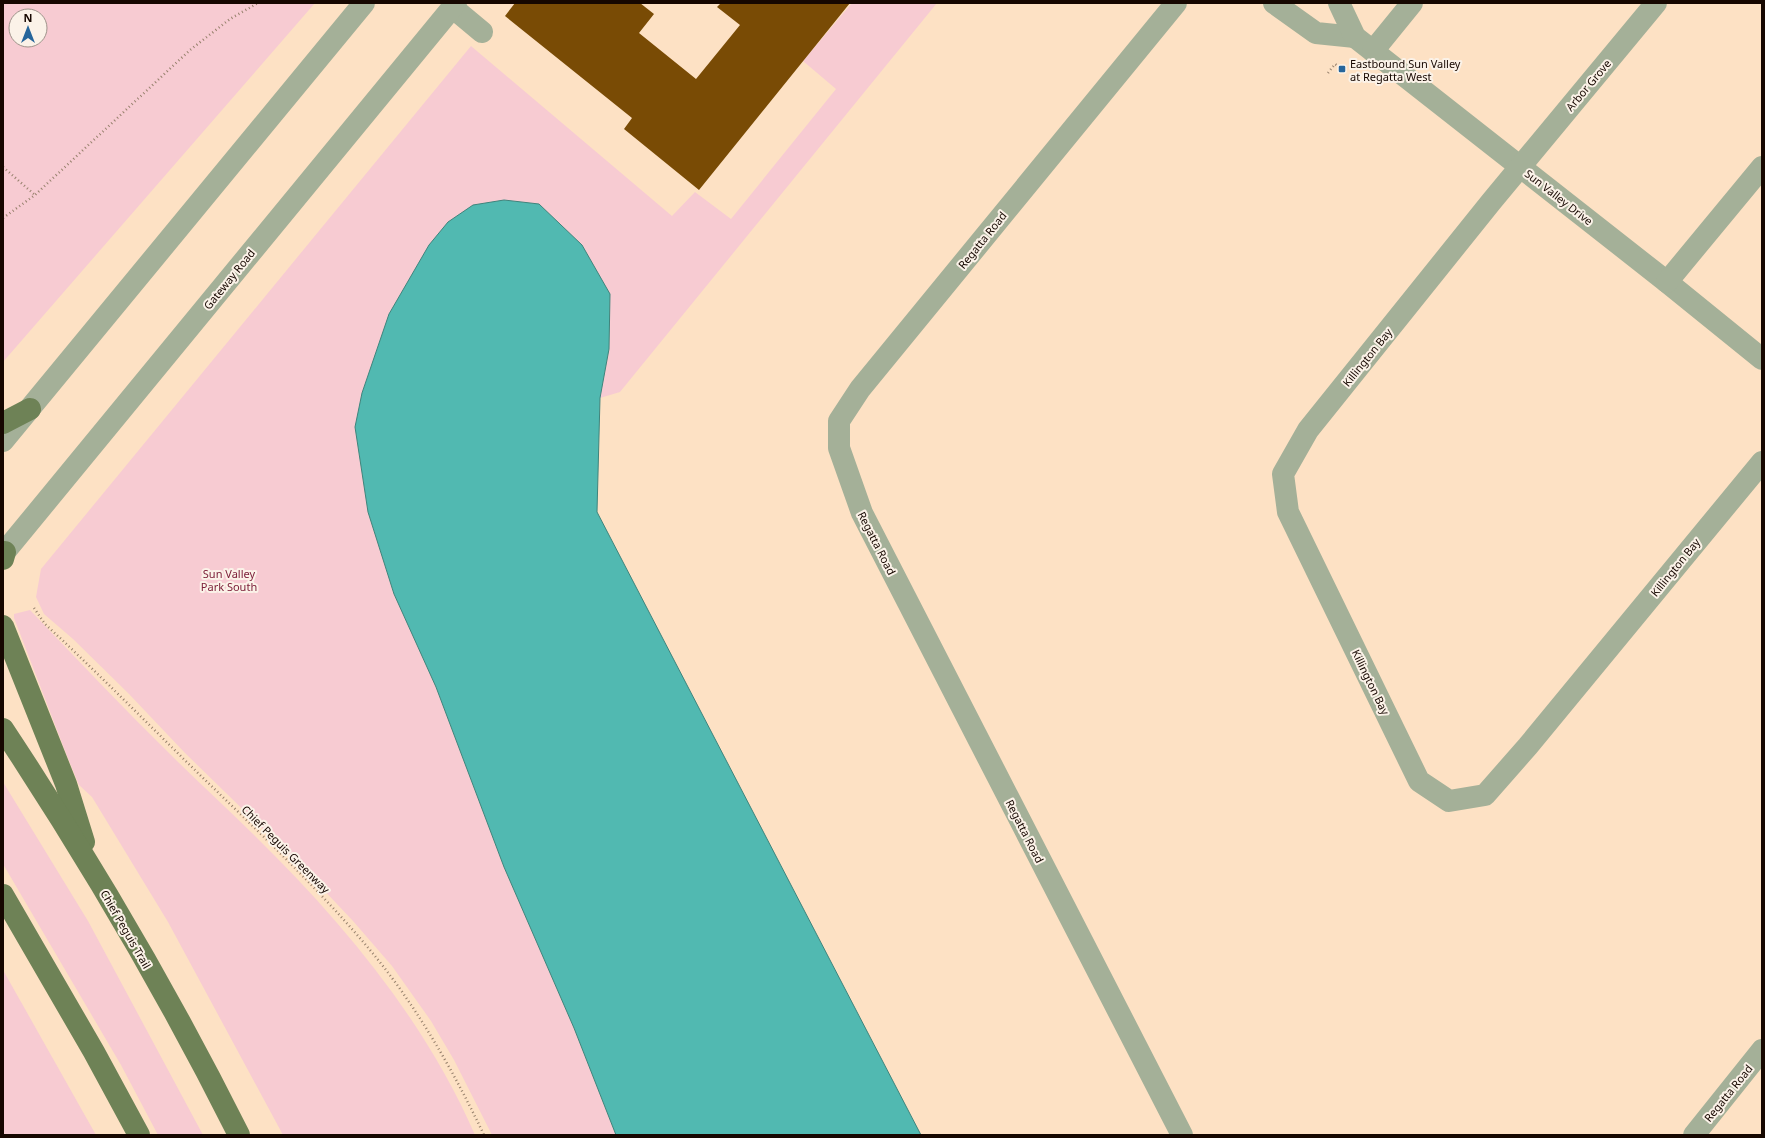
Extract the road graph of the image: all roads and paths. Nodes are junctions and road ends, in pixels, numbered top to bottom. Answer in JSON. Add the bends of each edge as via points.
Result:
{"nodes":[{"id":1,"x":258,"y":3,"type":"edge"},
{"id":2,"x":364,"y":3,"type":"edge"},
{"id":3,"x":1176,"y":3,"type":"edge"},
{"id":4,"x":1274,"y":3,"type":"edge"},
{"id":5,"x":1339,"y":3,"type":"edge"},
{"id":6,"x":1412,"y":3,"type":"edge"},
{"id":7,"x":1656,"y":3,"type":"edge"},
{"id":8,"x":454,"y":5,"type":"edge"},
{"id":9,"x":482,"y":32,"type":"dead end"},
{"id":10,"x":1354,"y":37,"type":"junction"},
{"id":11,"x":1373,"y":51,"type":"junction"},
{"id":12,"x":1342,"y":69,"type":"dead end"},
{"id":13,"x":1328,"y":73,"type":"dead end"},
{"id":14,"x":1520,"y":166,"type":"junction"},
{"id":15,"x":3,"y":167,"type":"edge"},
{"id":16,"x":1762,"y":167,"type":"edge"},
{"id":17,"x":35,"y":195,"type":"junction"},
{"id":18,"x":3,"y":218,"type":"edge"},
{"id":19,"x":1667,"y":282,"type":"junction"},
{"id":20,"x":1762,"y":359,"type":"edge"},
{"id":21,"x":30,"y":409,"type":"junction"},
{"id":22,"x":3,"y":423,"type":"edge"},
{"id":23,"x":3,"y":441,"type":"edge"},
{"id":24,"x":1762,"y":462,"type":"edge"},
{"id":25,"x":4,"y":555,"type":"edge"},
{"id":26,"x":34,"y":608,"type":"dead end"},
{"id":27,"x":3,"y":626,"type":"edge"},
{"id":28,"x":3,"y":728,"type":"edge"},
{"id":29,"x":93,"y":871,"type":"junction"},
{"id":30,"x":6,"y":902,"type":"edge"},
{"id":31,"x":1762,"y":1050,"type":"edge"},
{"id":32,"x":139,"y":1135,"type":"edge"},
{"id":33,"x":240,"y":1135,"type":"edge"},
{"id":34,"x":484,"y":1135,"type":"edge"},
{"id":35,"x":1182,"y":1135,"type":"edge"},
{"id":36,"x":1694,"y":1135,"type":"edge"}],
"edges":[{"from":1,"to":17,"type":"path","via":[[230,19],[190,50]]},
{"from":2,"to":21,"type":"street"},
{"from":3,"to":35,"type":"street","name":"Regatta Road","via":[[860,389],[839,421],[839,448],[862,513]]},
{"from":4,"to":10,"type":"street","name":"Sun Valley Drive","via":[[1316,32]]},
{"from":5,"to":10,"type":"street","name":"Sun Valley Drive"},
{"from":6,"to":11,"type":"street"},
{"from":7,"to":14,"type":"street","name":"Arbor Grove"},
{"from":8,"to":9,"type":"street"},
{"from":8,"to":25,"type":"street","name":"Gateway Road"},
{"from":10,"to":11,"type":"street","name":"Sun Valley Drive"},
{"from":11,"to":14,"type":"street","name":"Sun Valley Drive"},
{"from":12,"to":13,"type":"path","via":[[1335,64]]},
{"from":14,"to":19,"type":"street","name":"Sun Valley Drive"},
{"from":14,"to":24,"type":"street","name":"Killington Bay","via":[[1308,430],[1283,474],[1288,512],[1419,781],[1449,801],[1485,795]]},
{"from":15,"to":17,"type":"path"},
{"from":16,"to":19,"type":"street"},
{"from":17,"to":18,"type":"path"},
{"from":19,"to":20,"type":"street","name":"Sun Valley Drive"},
{"from":21,"to":22,"type":"main road"},
{"from":21,"to":23,"type":"street"},
{"from":26,"to":34,"type":"path","name":"Chief Peguis Greenway","via":[[45,624],[284,857],[329,903],[370,951],[440,1050]]},
{"from":27,"to":29,"type":"main road","via":[[66,784]]},
{"from":28,"to":29,"type":"main road","name":"Chief Peguis Trail"},
{"from":29,"to":33,"type":"main road","name":"Chief Peguis Trail","via":[[194,1048]]},
{"from":30,"to":32,"type":"main road","via":[[94,1052]]},
{"from":31,"to":36,"type":"street","name":"Regatta Road"}]}
